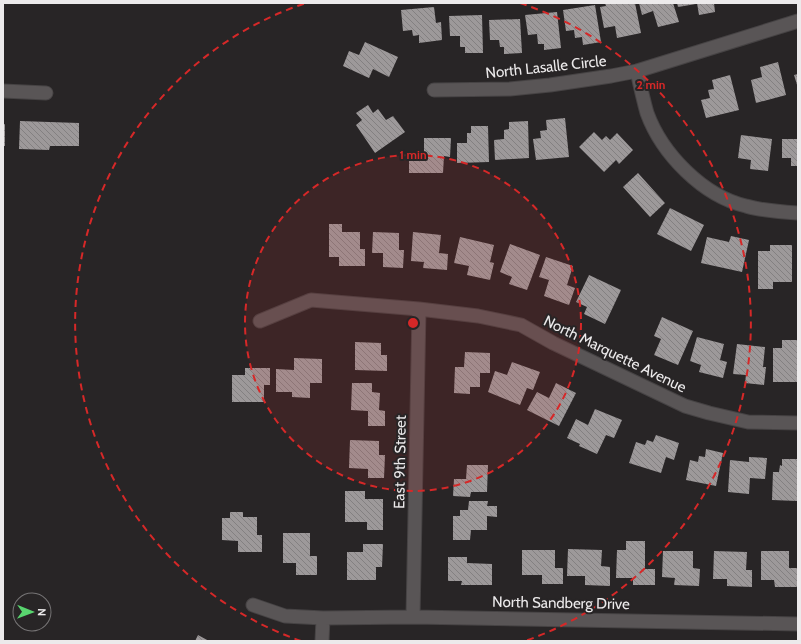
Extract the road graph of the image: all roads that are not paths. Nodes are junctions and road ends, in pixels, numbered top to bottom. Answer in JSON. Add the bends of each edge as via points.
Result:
{"nodes":[{"id":1,"x":798,"y":21,"type":"edge"},
{"id":2,"x":637,"y":71,"type":"junction"},
{"id":3,"x":434,"y":90,"type":"dead end"},
{"id":4,"x":3,"y":91,"type":"edge"},
{"id":5,"x":46,"y":93,"type":"dead end"},
{"id":6,"x":798,"y":213,"type":"edge"},
{"id":7,"x":419,"y":308,"type":"junction"},
{"id":8,"x":260,"y":321,"type":"dead end"},
{"id":9,"x":798,"y":423,"type":"edge"},
{"id":10,"x":253,"y":605,"type":"dead end"},
{"id":11,"x":413,"y":617,"type":"junction"},
{"id":12,"x":323,"y":618,"type":"junction"},
{"id":13,"x":798,"y":624,"type":"edge"},
{"id":14,"x":322,"y":641,"type":"edge"}],
"edges":[{"from":1,"to":2,"type":"street","name":"North Lasalle Circle"},
{"from":2,"to":3,"type":"street","name":"North Lasalle Circle","via":[[510,90]]},
{"from":2,"to":6,"type":"street","via":[[648,113],[657,133],[685,171],[704,186],[733,202],[770,211]]},
{"from":4,"to":5,"type":"street"},
{"from":7,"to":8,"type":"street","name":"North Marquette Avenue","via":[[311,300]]},
{"from":7,"to":9,"type":"street","name":"North Marquette Avenue","via":[[521,325],[685,406],[748,422]]},
{"from":7,"to":11,"type":"street","name":"East 9th Street"},
{"from":10,"to":12,"type":"street","name":"North Sandberg Drive","via":[[285,616]]},
{"from":11,"to":12,"type":"street","name":"North Sandberg Drive"},
{"from":11,"to":13,"type":"street","name":"North Sandberg Drive"},
{"from":12,"to":14,"type":"street"}]}
